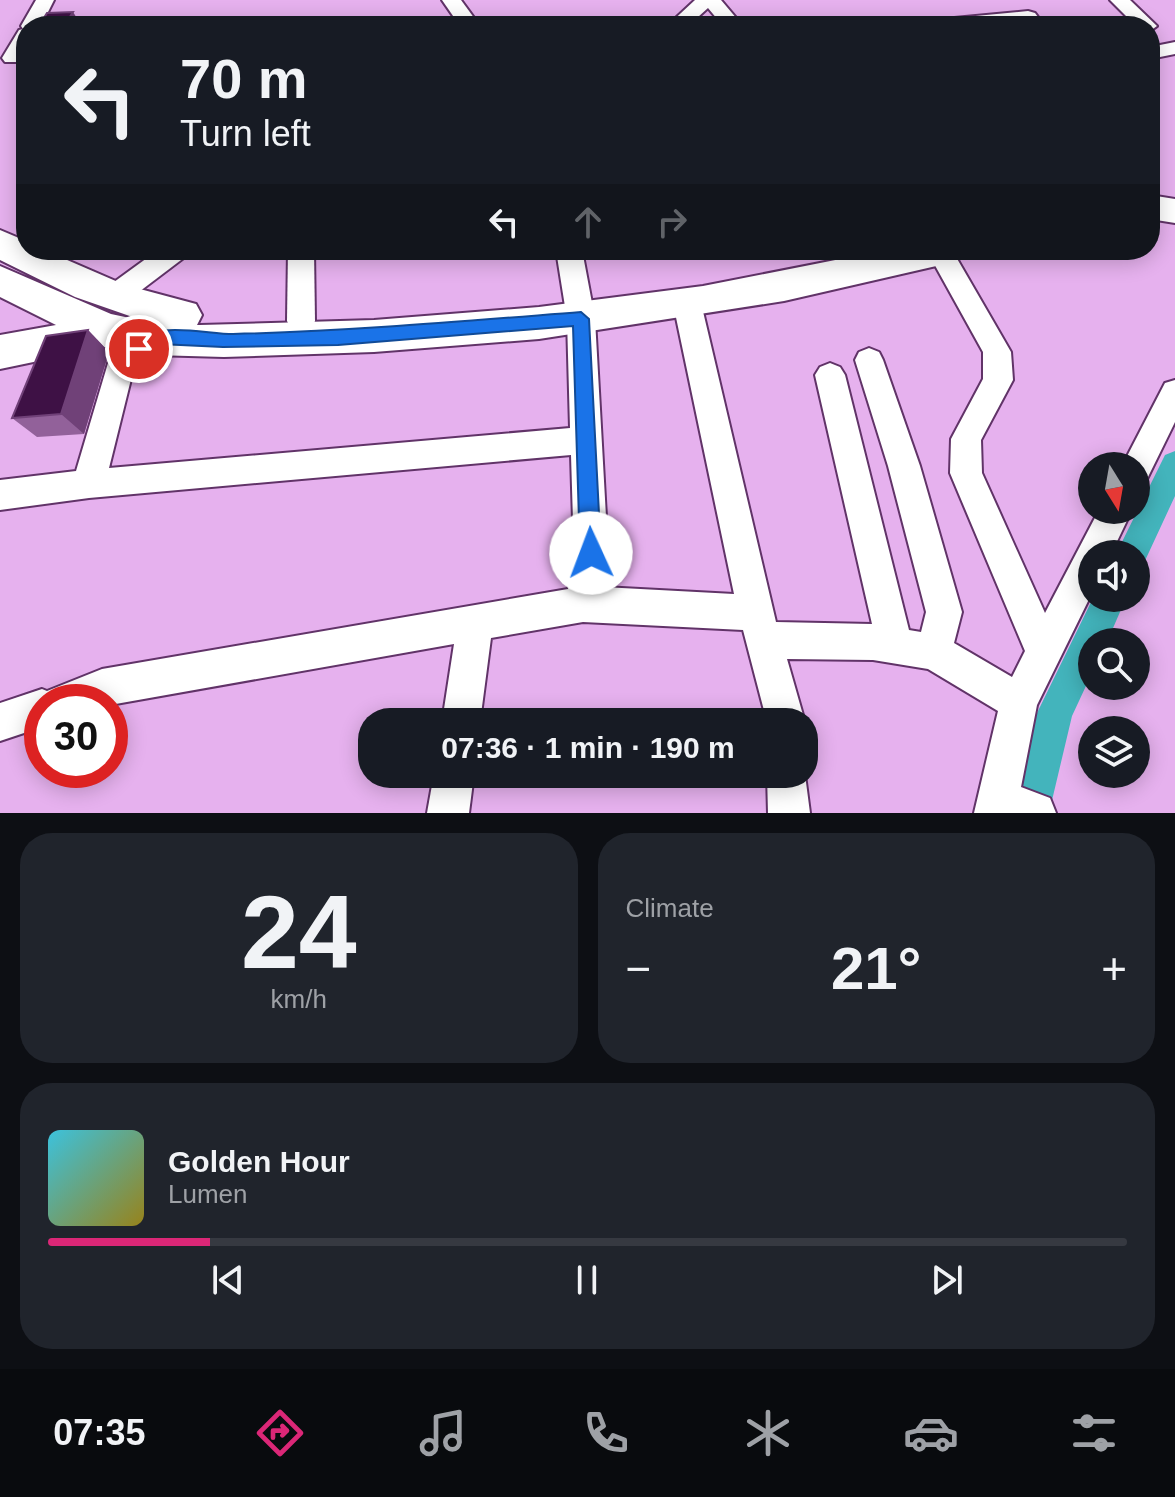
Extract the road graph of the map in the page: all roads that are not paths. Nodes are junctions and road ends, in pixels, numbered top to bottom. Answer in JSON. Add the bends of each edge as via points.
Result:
{"nodes":[{"id":1,"x":708,"y":0,"type":"edge"},
{"id":2,"x":1119,"y":0,"type":"edge"},
{"id":3,"x":689,"y":16,"type":"edge"},
{"id":4,"x":723,"y":16,"type":"edge"},
{"id":5,"x":1136,"y":16,"type":"edge"},
{"id":6,"x":29,"y":260,"type":"edge"},
{"id":7,"x":166,"y":260,"type":"edge"},
{"id":8,"x":301,"y":260,"type":"edge"},
{"id":9,"x":571,"y":260,"type":"edge"},
{"id":10,"x":850,"y":260,"type":"edge"},
{"id":11,"x":855,"y":260,"type":"edge"},
{"id":12,"x":948,"y":260,"type":"edge"},
{"id":13,"x":0,"y":280,"type":"edge"},
{"id":14,"x":687,"y":303,"type":"junction"},
{"id":15,"x":580,"y":311,"type":"junction"},
{"id":16,"x":112,"y":314,"type":"junction"},
{"id":17,"x":301,"y":321,"type":"junction"},
{"id":18,"x":156,"y":337,"type":"junction"},
{"id":19,"x":0,"y":352,"type":"edge"},
{"id":20,"x":869,"y":360,"type":"dead end"},
{"id":21,"x":830,"y":375,"type":"dead end"},
{"id":22,"x":1175,"y":392,"type":"edge"},
{"id":23,"x":586,"y":440,"type":"junction"},
{"id":24,"x":1145,"y":452,"type":"edge"},
{"id":25,"x":89,"y":484,"type":"junction"},
{"id":26,"x":0,"y":495,"type":"edge"},
{"id":27,"x":1078,"y":585,"type":"edge"},
{"id":28,"x":583,"y":604,"type":"junction"},
{"id":29,"x":475,"y":623,"type":"junction"},
{"id":30,"x":760,"y":626,"type":"junction"},
{"id":31,"x":895,"y":646,"type":"junction"},
{"id":32,"x":934,"y":652,"type":"junction"},
{"id":33,"x":1044,"y":652,"type":"junction"},
{"id":34,"x":125,"y":684,"type":"edge"},
{"id":35,"x":1019,"y":702,"type":"junction"},
{"id":36,"x":463,"y":708,"type":"edge"},
{"id":37,"x":782,"y":708,"type":"edge"},
{"id":38,"x":24,"y":714,"type":"edge"},
{"id":39,"x":0,"y":722,"type":"edge"},
{"id":40,"x":452,"y":788,"type":"edge"},
{"id":41,"x":788,"y":788,"type":"edge"},
{"id":42,"x":1009,"y":808,"type":"edge"},
{"id":43,"x":448,"y":813,"type":"edge"},
{"id":44,"x":789,"y":813,"type":"edge"}],
"edges":[{"from":1,"to":3,"type":"street"},
{"from":1,"to":4,"type":"street"},
{"from":2,"to":5,"type":"street"},
{"from":6,"to":16,"type":"main road"},
{"from":7,"to":16,"type":"street"},
{"from":8,"to":17,"type":"street"},
{"from":9,"to":15,"type":"street"},
{"from":10,"to":15,"type":"main road"},
{"from":11,"to":14,"type":"main road"},
{"from":12,"to":33,"type":"street","via":[[997,352],[998,380],[966,439],[966,473]]},
{"from":13,"to":16,"type":"main road"},
{"from":14,"to":15,"type":"main road"},
{"from":14,"to":30,"type":"street"},
{"from":15,"to":17,"type":"main road"},
{"from":15,"to":18,"type":"main road","via":[[338,338]]},
{"from":15,"to":23,"type":"street"},
{"from":16,"to":17,"type":"main road","via":[[136,307],[244,324]]},
{"from":16,"to":18,"type":"main road"},
{"from":16,"to":19,"type":"main road"},
{"from":18,"to":25,"type":"street","via":[[121,361]]},
{"from":20,"to":32,"type":"street","via":[[944,612]]},
{"from":21,"to":31,"type":"street"},
{"from":22,"to":24,"type":"street"},
{"from":23,"to":25,"type":"street"},
{"from":23,"to":28,"type":"street","via":[[591,553]]},
{"from":25,"to":26,"type":"street"},
{"from":27,"to":33,"type":"street"},
{"from":28,"to":29,"type":"street"},
{"from":28,"to":30,"type":"street"},
{"from":29,"to":34,"type":"street"},
{"from":29,"to":36,"type":"street"},
{"from":30,"to":31,"type":"street"},
{"from":30,"to":37,"type":"street"},
{"from":31,"to":32,"type":"street"},
{"from":32,"to":35,"type":"street"},
{"from":33,"to":35,"type":"street"},
{"from":35,"to":42,"type":"street"},
{"from":38,"to":39,"type":"street"},
{"from":40,"to":43,"type":"street"},
{"from":41,"to":44,"type":"street"}]}
